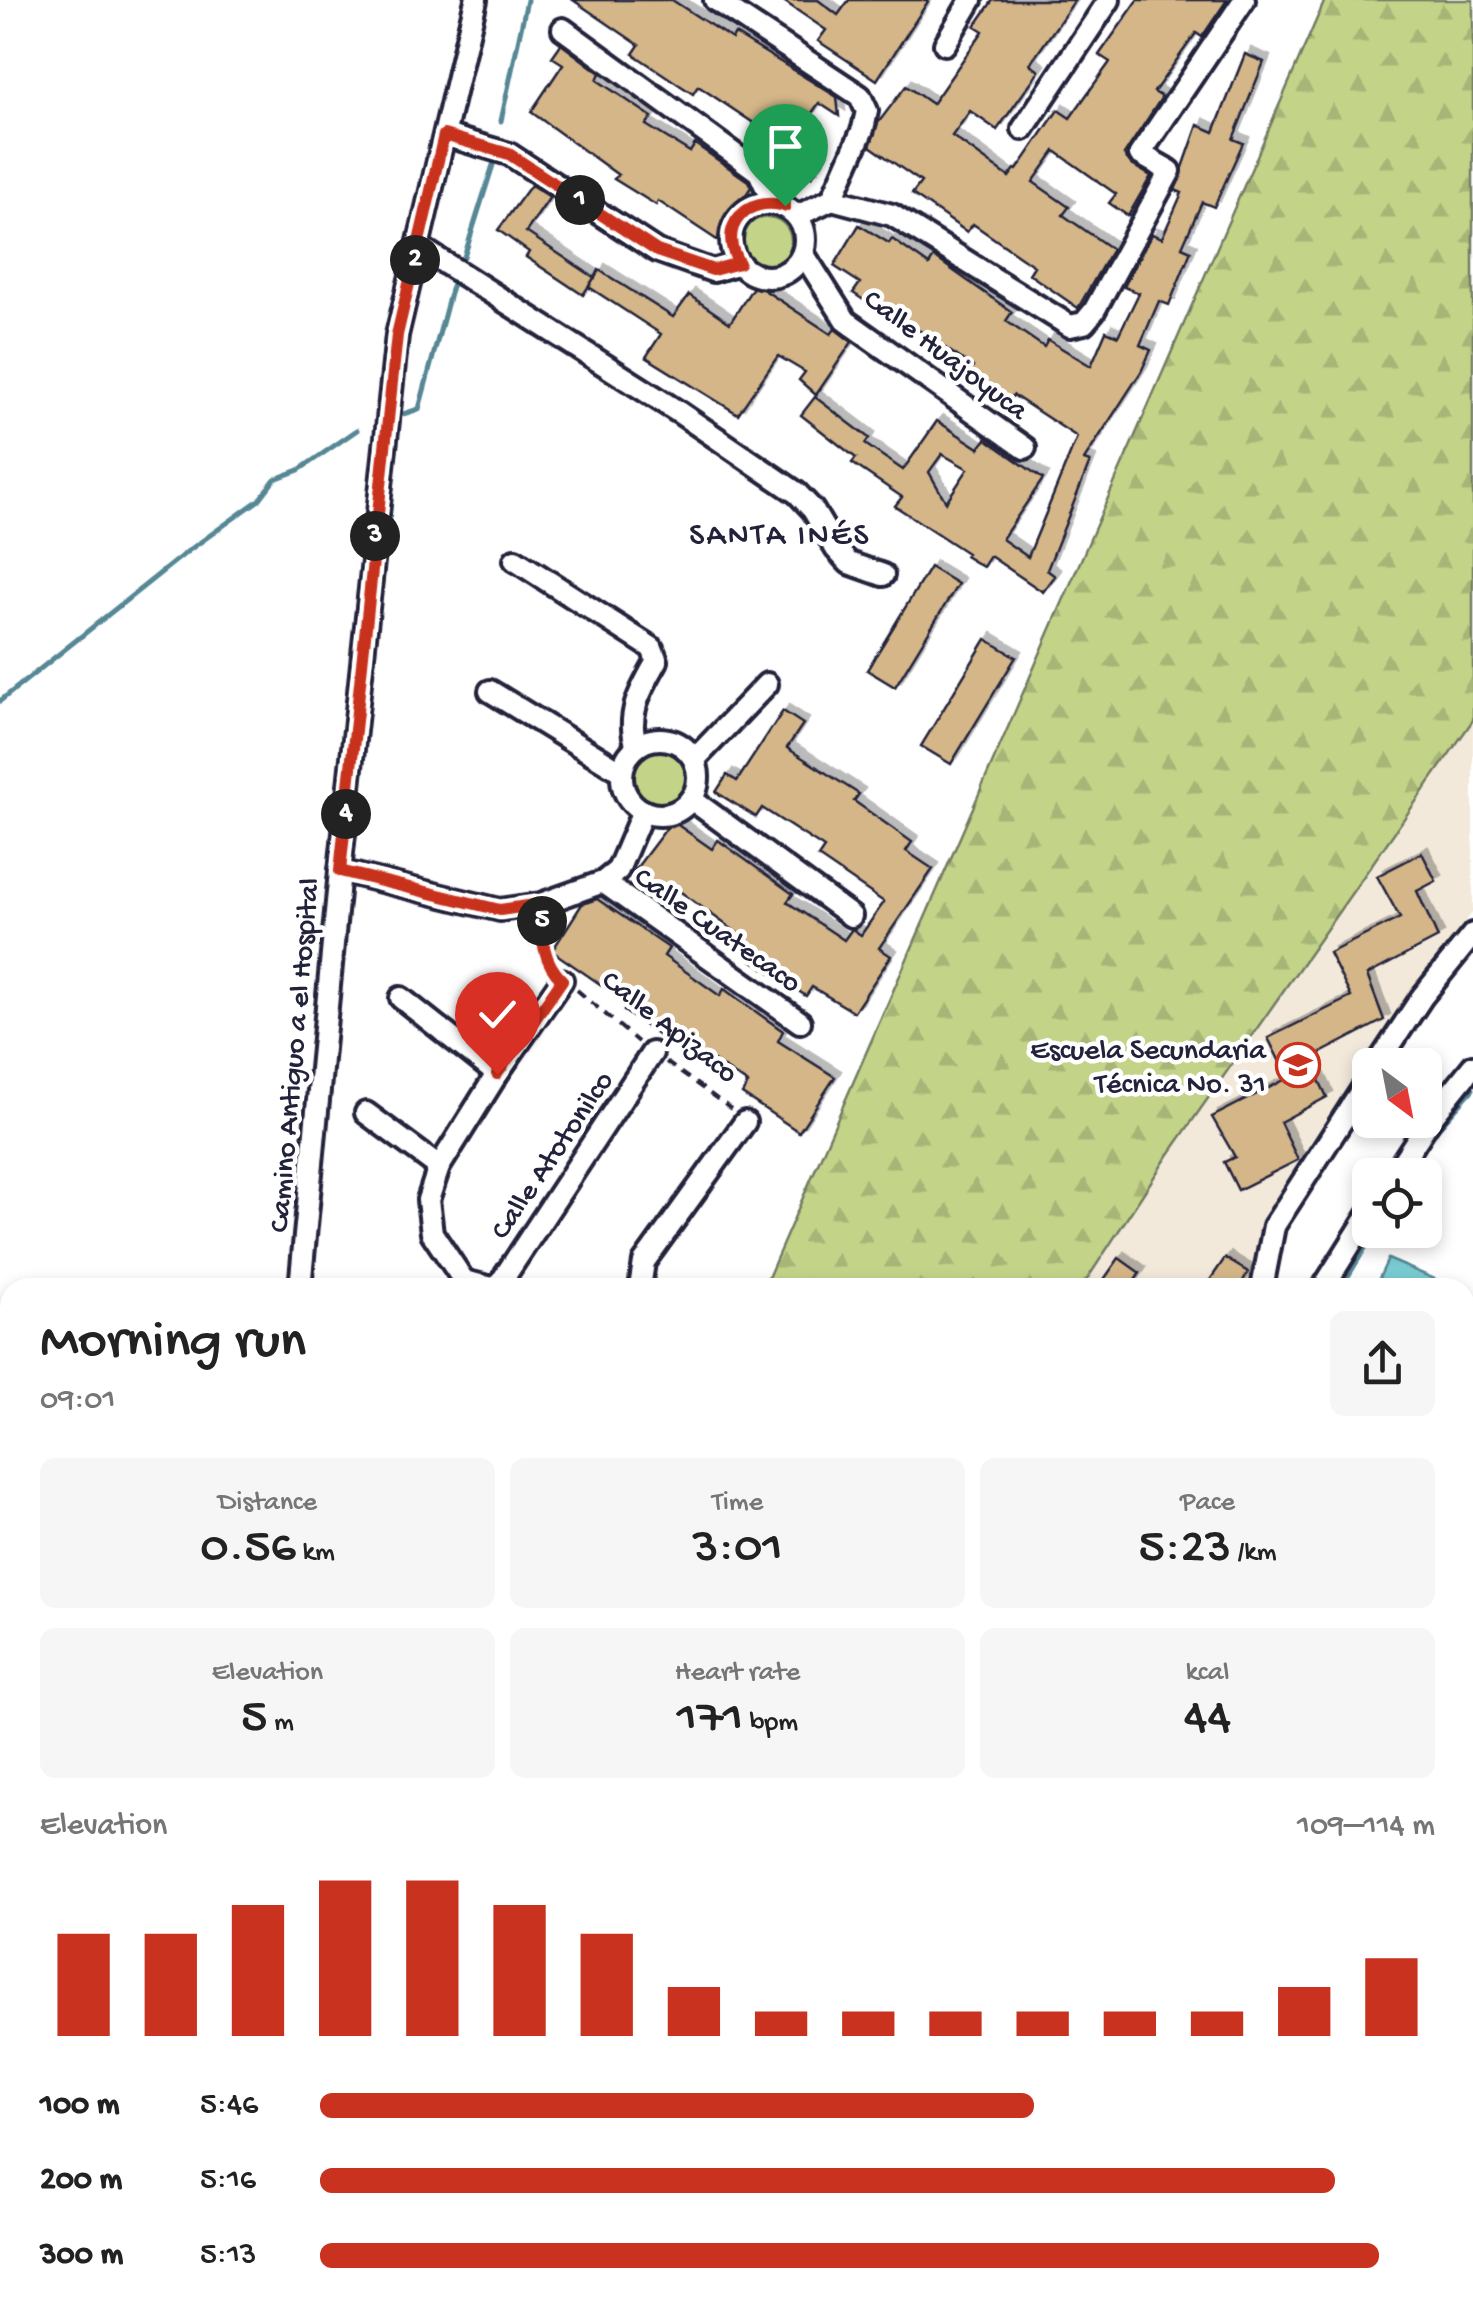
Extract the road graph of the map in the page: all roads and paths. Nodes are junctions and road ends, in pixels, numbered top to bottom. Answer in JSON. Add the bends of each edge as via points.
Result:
{"nodes":[{"id":1,"x":476,"y":0,"type":"edge"},
{"id":2,"x":715,"y":0,"type":"edge"},
{"id":3,"x":971,"y":0,"type":"edge"},
{"id":4,"x":1108,"y":0,"type":"edge"},
{"id":5,"x":1244,"y":0,"type":"edge"},
{"id":6,"x":562,"y":29,"type":"dead end"},
{"id":7,"x":946,"y":44,"type":"dead end"},
{"id":8,"x":1023,"y":129,"type":"dead end"},
{"id":9,"x":444,"y":135,"type":"junction"},
{"id":10,"x":832,"y":199,"type":"junction"},
{"id":11,"x":773,"y":202,"type":"junction"},
{"id":12,"x":797,"y":216,"type":"junction"},
{"id":13,"x":418,"y":246,"type":"junction"},
{"id":14,"x":803,"y":253,"type":"junction"},
{"id":15,"x":739,"y":263,"type":"junction"},
{"id":16,"x":1025,"y":448,"type":"dead end"},
{"id":17,"x":515,"y":560,"type":"dead end"},
{"id":18,"x":882,"y":575,"type":"dead end"},
{"id":19,"x":768,"y":684,"type":"dead end"},
{"id":20,"x":490,"y":692,"type":"dead end"},
{"id":21,"x":637,"y":747,"type":"junction"},
{"id":22,"x":695,"y":759,"type":"junction"},
{"id":23,"x":622,"y":772,"type":"junction"},
{"id":24,"x":692,"y":800,"type":"junction"},
{"id":25,"x":643,"y":811,"type":"junction"},
{"id":26,"x":340,"y":871,"type":"junction"},
{"id":27,"x":603,"y":882,"type":"junction"},
{"id":28,"x":541,"y":904,"type":"junction"},
{"id":29,"x":851,"y":916,"type":"dead end"},
{"id":30,"x":1473,"y":934,"type":"edge"},
{"id":31,"x":562,"y":980,"type":"junction"},
{"id":32,"x":401,"y":998,"type":"dead end"},
{"id":33,"x":800,"y":1022,"type":"dead end"},
{"id":34,"x":1389,"y":1048,"type":"edge"},
{"id":35,"x":652,"y":1053,"type":"junction"},
{"id":36,"x":1473,"y":1066,"type":"edge"},
{"id":37,"x":497,"y":1074,"type":"junction"},
{"id":38,"x":1352,"y":1104,"type":"edge"},
{"id":39,"x":366,"y":1113,"type":"dead end"},
{"id":40,"x":744,"y":1122,"type":"joint"},
{"id":41,"x":1405,"y":1158,"type":"edge"},
{"id":42,"x":439,"y":1167,"type":"junction"},
{"id":43,"x":1352,"y":1242,"type":"edge"},
{"id":44,"x":301,"y":1278,"type":"edge"},
{"id":45,"x":462,"y":1278,"type":"edge"},
{"id":46,"x":501,"y":1278,"type":"edge"},
{"id":47,"x":642,"y":1278,"type":"edge"},
{"id":48,"x":1264,"y":1278,"type":"edge"},
{"id":49,"x":1329,"y":1278,"type":"edge"}],
"edges":[{"from":1,"to":9,"type":"street","name":"Camino Antiguo a el Hospital"},
{"from":2,"to":10,"type":"street","via":[[860,96],[867,112],[863,129]]},
{"from":3,"to":7,"type":"street"},
{"from":4,"to":8,"type":"street"},
{"from":5,"to":10,"type":"street","via":[[1140,154],[1170,172],[1084,323],[1070,326],[892,215]]},
{"from":6,"to":11,"type":"street","via":[[760,172]]},
{"from":9,"to":13,"type":"street","name":"Camino Antiguo a el Hospital"},
{"from":9,"to":15,"type":"street","via":[[509,154],[657,251],[713,270]]},
{"from":10,"to":12,"type":"street"},
{"from":11,"to":12,"type":"street"},
{"from":11,"to":15,"type":"street","via":[[750,208],[734,224],[731,248]]},
{"from":12,"to":14,"type":"street","via":[[806,238]]},
{"from":13,"to":18,"type":"street","via":[[797,493],[849,563]]},
{"from":13,"to":26,"type":"street","name":"Camino Antiguo a el Hospital","via":[[397,335]]},
{"from":14,"to":15,"type":"street","via":[[777,277],[752,274]]},
{"from":14,"to":16,"type":"street","name":"Calle Huajoyuca","via":[[846,321]]},
{"from":17,"to":21,"type":"street","via":[[652,648],[657,661],[630,725]]},
{"from":19,"to":22,"type":"street"},
{"from":20,"to":23,"type":"street"},
{"from":21,"to":22,"type":"street","via":[[669,739]]},
{"from":21,"to":23,"type":"street"},
{"from":22,"to":24,"type":"street","via":[[699,780]]},
{"from":23,"to":25,"type":"street","via":[[627,795]]},
{"from":24,"to":25,"type":"street","via":[[670,814]]},
{"from":24,"to":29,"type":"street"},
{"from":25,"to":27,"type":"street","via":[[618,870]]},
{"from":26,"to":28,"type":"street","via":[[500,910]]},
{"from":26,"to":44,"type":"street","name":"Camino Antiguo a el Hospital"},
{"from":27,"to":28,"type":"street"},
{"from":27,"to":33,"type":"street","name":"Calle Cuatecaco"},
{"from":28,"to":31,"type":"path","name":"Calle Apizaco","via":[[542,947]]},
{"from":30,"to":34,"type":"street"},
{"from":31,"to":35,"type":"path","name":"Calle Apizaco"},
{"from":31,"to":37,"type":"street"},
{"from":32,"to":37,"type":"street"},
{"from":35,"to":40,"type":"path","name":"Calle Apizaco"},
{"from":35,"to":46,"type":"street","name":"Calle Atotonilco"},
{"from":36,"to":41,"type":"street"},
{"from":37,"to":42,"type":"street"},
{"from":38,"to":48,"type":"street","via":[[1274,1226]]},
{"from":39,"to":42,"type":"street"},
{"from":40,"to":47,"type":"street","name":"Calle Apizaco","via":[[644,1262]]},
{"from":42,"to":45,"type":"street","via":[[428,1200],[432,1233]]},
{"from":43,"to":49,"type":"street"}]}
